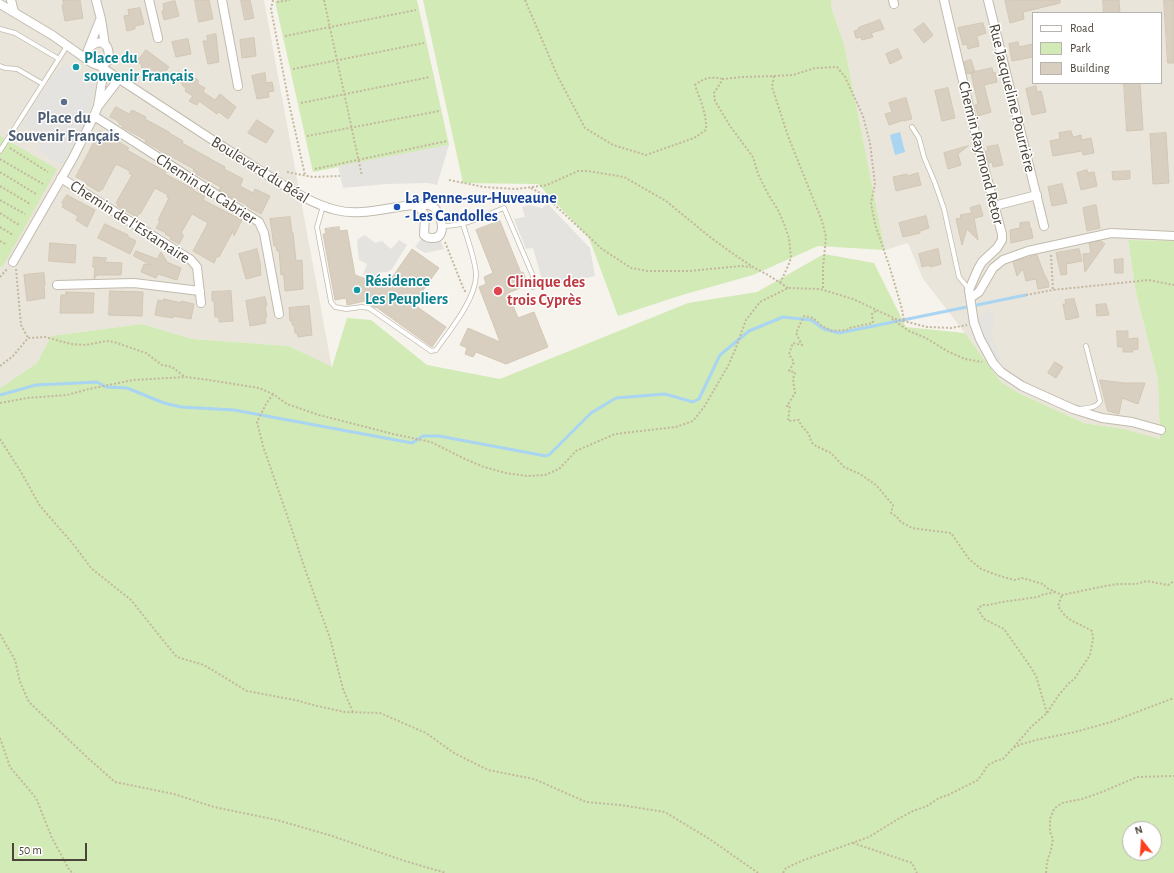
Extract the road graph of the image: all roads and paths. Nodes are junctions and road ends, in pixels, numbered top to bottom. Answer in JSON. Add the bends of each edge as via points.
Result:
{"nodes":[{"id":1,"x":11,"y":0,"type":"edge"},
{"id":2,"x":96,"y":0,"type":"edge"},
{"id":3,"x":149,"y":0,"type":"edge"},
{"id":4,"x":222,"y":0,"type":"edge"},
{"id":5,"x":273,"y":0,"type":"edge"},
{"id":6,"x":290,"y":0,"type":"edge"},
{"id":7,"x":324,"y":0,"type":"edge"},
{"id":8,"x":525,"y":0,"type":"edge"},
{"id":9,"x":944,"y":0,"type":"edge"},
{"id":10,"x":988,"y":0,"type":"edge"},
{"id":11,"x":278,"y":2,"type":"dead end"},
{"id":12,"x":0,"y":4,"type":"edge"},
{"id":13,"x":416,"y":10,"type":"dead end"},
{"id":14,"x":14,"y":12,"type":"junction"},
{"id":15,"x":101,"y":19,"type":"junction"},
{"id":16,"x":330,"y":27,"type":"junction"},
{"id":17,"x":0,"y":29,"type":"edge"},
{"id":18,"x":285,"y":36,"type":"dead end"},
{"id":19,"x":158,"y":38,"type":"dead end"},
{"id":20,"x":424,"y":43,"type":"dead end"},
{"id":21,"x":105,"y":45,"type":"junction"},
{"id":22,"x":67,"y":46,"type":"junction"},
{"id":23,"x":89,"y":49,"type":"junction"},
{"id":24,"x":59,"y":59,"type":"junction"},
{"id":25,"x":90,"y":61,"type":"junction"},
{"id":26,"x":337,"y":61,"type":"junction"},
{"id":27,"x":103,"y":65,"type":"junction"},
{"id":28,"x":0,"y":66,"type":"edge"},
{"id":29,"x":293,"y":69,"type":"dead end"},
{"id":30,"x":774,"y":76,"type":"junction"},
{"id":31,"x":430,"y":77,"type":"dead end"},
{"id":32,"x":119,"y":79,"type":"junction"},
{"id":33,"x":723,"y":79,"type":"junction"},
{"id":34,"x":43,"y":84,"type":"junction"},
{"id":35,"x":238,"y":86,"type":"dead end"},
{"id":36,"x":344,"y":94,"type":"junction"},
{"id":37,"x":301,"y":103,"type":"dead end"},
{"id":38,"x":98,"y":106,"type":"junction"},
{"id":39,"x":439,"y":111,"type":"dead end"},
{"id":40,"x":94,"y":116,"type":"junction"},
{"id":41,"x":912,"y":127,"type":"dead end"},
{"id":42,"x":351,"y":128,"type":"junction"},
{"id":43,"x":307,"y":136,"type":"dead end"},
{"id":44,"x":447,"y":141,"type":"dead end"},
{"id":45,"x":4,"y":145,"type":"junction"},
{"id":46,"x":0,"y":151,"type":"edge"},
{"id":47,"x":0,"y":159,"type":"edge"},
{"id":48,"x":358,"y":160,"type":"junction"},
{"id":49,"x":315,"y":169,"type":"dead end"},
{"id":50,"x":0,"y":172,"type":"edge"},
{"id":51,"x":48,"y":172,"type":"dead end"},
{"id":52,"x":287,"y":172,"type":"dead end"},
{"id":53,"x":305,"y":175,"type":"junction"},
{"id":54,"x":340,"y":176,"type":"dead end"},
{"id":55,"x":362,"y":176,"type":"dead end"},
{"id":56,"x":61,"y":178,"type":"junction"},
{"id":57,"x":449,"y":180,"type":"dead end"},
{"id":58,"x":43,"y":184,"type":"dead end"},
{"id":59,"x":0,"y":186,"type":"edge"},
{"id":60,"x":530,"y":187,"type":"junction"},
{"id":61,"x":36,"y":194,"type":"dead end"},
{"id":62,"x":1037,"y":195,"type":"junction"},
{"id":63,"x":0,"y":200,"type":"edge"},
{"id":64,"x":30,"y":204,"type":"dead end"},
{"id":65,"x":417,"y":205,"type":"junction"},
{"id":66,"x":323,"y":206,"type":"junction"},
{"id":67,"x":994,"y":206,"type":"junction"},
{"id":68,"x":0,"y":213,"type":"edge"},
{"id":69,"x":25,"y":214,"type":"dead end"},
{"id":70,"x":464,"y":224,"type":"junction"},
{"id":71,"x":19,"y":225,"type":"dead end"},
{"id":72,"x":1044,"y":226,"type":"dead end"},
{"id":73,"x":0,"y":227,"type":"edge"},
{"id":74,"x":442,"y":229,"type":"junction"},
{"id":75,"x":13,"y":235,"type":"dead end"},
{"id":76,"x":1174,"y":236,"type":"edge"},
{"id":77,"x":0,"y":241,"type":"edge"},
{"id":78,"x":7,"y":246,"type":"dead end"},
{"id":79,"x":1050,"y":246,"type":"junction"},
{"id":80,"x":15,"y":263,"type":"junction"},
{"id":81,"x":753,"y":267,"type":"junction"},
{"id":82,"x":0,"y":277,"type":"edge"},
{"id":83,"x":780,"y":283,"type":"junction"},
{"id":84,"x":57,"y":285,"type":"dead end"},
{"id":85,"x":1174,"y":285,"type":"edge"},
{"id":86,"x":533,"y":287,"type":"dead end"},
{"id":87,"x":788,"y":288,"type":"junction"},
{"id":88,"x":823,"y":290,"type":"junction"},
{"id":89,"x":1054,"y":290,"type":"junction"},
{"id":90,"x":200,"y":291,"type":"junction"},
{"id":91,"x":472,"y":292,"type":"junction"},
{"id":92,"x":970,"y":294,"type":"junction"},
{"id":93,"x":1026,"y":294,"type":"dead end"},
{"id":94,"x":201,"y":303,"type":"dead end"},
{"id":95,"x":877,"y":311,"type":"junction"},
{"id":96,"x":279,"y":314,"type":"dead end"},
{"id":97,"x":887,"y":316,"type":"junction"},
{"id":98,"x":904,"y":321,"type":"junction"},
{"id":99,"x":974,"y":323,"type":"junction"},
{"id":100,"x":28,"y":338,"type":"junction"},
{"id":101,"x":1086,"y":346,"type":"dead end"},
{"id":102,"x":993,"y":363,"type":"junction"},
{"id":103,"x":0,"y":366,"type":"edge"},
{"id":104,"x":186,"y":377,"type":"junction"},
{"id":105,"x":273,"y":394,"type":"junction"},
{"id":106,"x":0,"y":403,"type":"edge"},
{"id":107,"x":1074,"y":410,"type":"junction"},
{"id":108,"x":1161,"y":430,"type":"dead end"},
{"id":109,"x":0,"y":439,"type":"edge"},
{"id":110,"x":1174,"y":581,"type":"edge"},
{"id":111,"x":1056,"y":592,"type":"junction"},
{"id":112,"x":1062,"y":595,"type":"junction"},
{"id":113,"x":0,"y":634,"type":"edge"},
{"id":114,"x":1174,"y":698,"type":"edge"},
{"id":115,"x":353,"y":712,"type":"junction"},
{"id":116,"x":1047,"y":713,"type":"junction"},
{"id":117,"x":0,"y":738,"type":"edge"},
{"id":118,"x":1013,"y":748,"type":"junction"},
{"id":119,"x":1174,"y":776,"type":"edge"},
{"id":120,"x":852,"y":842,"type":"junction"},
{"id":121,"x":74,"y":873,"type":"edge"},
{"id":122,"x":446,"y":873,"type":"edge"},
{"id":123,"x":758,"y":873,"type":"edge"},
{"id":124,"x":783,"y":873,"type":"edge"},
{"id":125,"x":917,"y":873,"type":"edge"},
{"id":126,"x":1046,"y":873,"type":"edge"}],
"edges":[{"from":1,"to":14,"type":"street"},
{"from":2,"to":15,"type":"street"},
{"from":3,"to":19,"type":"street"},
{"from":4,"to":35,"type":"street"},
{"from":5,"to":53,"type":"path","via":[[271,9]]},
{"from":6,"to":11,"type":"path"},
{"from":7,"to":16,"type":"path"},
{"from":8,"to":33,"type":"path","via":[[558,77],[585,128],[613,145],[646,155],[694,138],[706,130],[704,109],[695,85],[714,77]]},
{"from":9,"to":67,"type":"street","name":"Chemin Raymond Retor"},
{"from":10,"to":62,"type":"street","name":"Rue Jacqueline Pourrière"},
{"from":12,"to":14,"type":"street"},
{"from":13,"to":16,"type":"path"},
{"from":14,"to":22,"type":"street"},
{"from":15,"to":21,"type":"street"},
{"from":15,"to":23,"type":"street"},
{"from":16,"to":18,"type":"path"},
{"from":16,"to":26,"type":"path"},
{"from":17,"to":24,"type":"lane","via":[[15,33]]},
{"from":20,"to":26,"type":"path"},
{"from":21,"to":23,"type":"street","via":[[99,43]]},
{"from":21,"to":27,"type":"street","via":[[110,53]]},
{"from":22,"to":23,"type":"street"},
{"from":22,"to":24,"type":"lane"},
{"from":22,"to":25,"type":"street"},
{"from":23,"to":25,"type":"street","via":[[87,54]]},
{"from":24,"to":34,"type":"lane"},
{"from":25,"to":27,"type":"street"},
{"from":26,"to":29,"type":"path"},
{"from":26,"to":36,"type":"path"},
{"from":27,"to":32,"type":"street","name":"Boulevard du Béal"},
{"from":27,"to":38,"type":"street"},
{"from":28,"to":34,"type":"lane","via":[[17,69]]},
{"from":30,"to":33,"type":"path"},
{"from":30,"to":88,"type":"path","via":[[772,87],[826,237],[822,268]]},
{"from":30,"to":98,"type":"path","via":[[793,75],[814,68],[837,67],[844,77],[863,116],[870,142],[875,184],[871,203]]},
{"from":31,"to":36,"type":"path"},
{"from":32,"to":38,"type":"street"},
{"from":32,"to":66,"type":"street","name":"Boulevard du Béal","via":[[292,191]]},
{"from":33,"to":83,"type":"path","via":[[714,93],[715,101],[753,157],[758,174],[778,210],[789,238],[791,258]]},
{"from":34,"to":45,"type":"lane"},
{"from":36,"to":37,"type":"path"},
{"from":36,"to":42,"type":"path"},
{"from":38,"to":40,"type":"street"},
{"from":39,"to":42,"type":"path"},
{"from":40,"to":56,"type":"street"},
{"from":40,"to":96,"type":"street","name":"Chemin du Cabrier","via":[[259,222],[264,233]]},
{"from":41,"to":92,"type":"lane","via":[[919,138],[940,196],[959,277]]},
{"from":42,"to":43,"type":"path"},
{"from":42,"to":48,"type":"path"},
{"from":44,"to":48,"type":"path"},
{"from":45,"to":46,"type":"lane"},
{"from":45,"to":51,"type":"path"},
{"from":47,"to":58,"type":"path"},
{"from":48,"to":49,"type":"path"},
{"from":48,"to":55,"type":"path"},
{"from":50,"to":61,"type":"path"},
{"from":52,"to":53,"type":"path"},
{"from":53,"to":54,"type":"path"},
{"from":56,"to":80,"type":"street"},
{"from":56,"to":90,"type":"street","name":"Chemin de l'Estamaire","via":[[191,260],[197,267]]},
{"from":57,"to":60,"type":"path","via":[[484,187]]},
{"from":59,"to":64,"type":"path"},
{"from":60,"to":81,"type":"path","via":[[544,195],[602,249],[631,268],[648,271],[689,271]]},
{"from":60,"to":81,"type":"path","via":[[547,185],[578,171],[624,177],[666,201],[710,237]]},
{"from":62,"to":67,"type":"street"},
{"from":62,"to":72,"type":"street","name":"Rue Jacqueline Pourrière"},
{"from":63,"to":69,"type":"path"},
{"from":65,"to":66,"type":"street","name":"Boulevard du Béal","via":[[355,213],[336,211]]},
{"from":65,"to":74,"type":"street","name":"Boulevard du Béal","via":[[435,208]]},
{"from":65,"to":74,"type":"street","via":[[425,215],[424,235],[427,238],[439,236]]},
{"from":66,"to":91,"type":"lane","via":[[317,226],[331,302],[335,307],[369,308],[431,351],[436,350],[469,302]]},
{"from":67,"to":92,"type":"street","name":"Chemin Raymond Retor","via":[[1002,240],[978,268]]},
{"from":68,"to":71,"type":"path"},
{"from":70,"to":74,"type":"lane"},
{"from":70,"to":86,"type":"lane","via":[[504,208],[533,276]]},
{"from":70,"to":91,"type":"lane","via":[[475,266],[476,275]]},
{"from":73,"to":75,"type":"path"},
{"from":74,"to":91,"type":"path","via":[[464,290],[467,293]]},
{"from":76,"to":79,"type":"street","via":[[1111,233]]},
{"from":77,"to":78,"type":"path"},
{"from":79,"to":89,"type":"path"},
{"from":79,"to":92,"type":"street","via":[[1028,250],[1003,260],[993,268],[979,292]]},
{"from":80,"to":82,"type":"path"},
{"from":80,"to":100,"type":"path","via":[[21,325]]},
{"from":81,"to":83,"type":"path"},
{"from":83,"to":87,"type":"path"},
{"from":84,"to":90,"type":"street","name":"Chemin de l'Estamaire","via":[[134,283]]},
{"from":85,"to":89,"type":"path","via":[[1149,280]]},
{"from":87,"to":88,"type":"path"},
{"from":87,"to":105,"type":"path","via":[[760,302],[746,320],[728,366],[693,421],[676,427],[615,434],[576,451],[559,469],[545,475],[527,476],[484,467],[431,442],[319,415],[287,404]]},
{"from":88,"to":95,"type":"path","via":[[853,299]]},
{"from":89,"to":93,"type":"path"},
{"from":90,"to":94,"type":"street","name":"Chemin de l'Estamaire"},
{"from":92,"to":99,"type":"street"},
{"from":95,"to":97,"type":"path"},
{"from":95,"to":111,"type":"path","via":[[872,314],[873,323],[847,330],[832,331],[813,318],[804,316],[796,333],[802,345],[793,343],[789,354],[794,362],[789,371],[795,372],[794,393],[787,406],[790,406],[788,421],[799,420],[810,435],[811,442],[831,453],[844,467],[876,485],[893,505],[891,513],[901,522],[912,528],[951,533],[969,559],[981,569],[1010,579],[1022,578],[1043,584]]},
{"from":97,"to":98,"type":"path"},
{"from":97,"to":102,"type":"path","via":[[909,331],[953,354],[965,359]]},
{"from":98,"to":99,"type":"path","via":[[927,327],[951,328]]},
{"from":99,"to":102,"type":"street"},
{"from":100,"to":103,"type":"path","via":[[13,356]]},
{"from":100,"to":104,"type":"path","via":[[45,338],[86,345],[106,340],[146,353],[162,365],[172,367]]},
{"from":101,"to":107,"type":"lane","via":[[1100,402],[1093,407]]},
{"from":102,"to":107,"type":"street","via":[[1001,372],[1022,386]]},
{"from":104,"to":105,"type":"path","via":[[259,388]]},
{"from":104,"to":106,"type":"path","via":[[133,380],[67,395]]},
{"from":105,"to":115,"type":"path","via":[[257,422],[263,446],[330,638],[343,689]]},
{"from":107,"to":108,"type":"street"},
{"from":109,"to":115,"type":"path","via":[[40,506],[91,568],[131,600],[177,657],[204,665],[247,691]]},
{"from":110,"to":112,"type":"path","via":[[1168,585],[1147,581],[1111,585]]},
{"from":111,"to":112,"type":"path"},
{"from":111,"to":116,"type":"path","via":[[982,605],[978,609],[984,618],[1004,629],[1030,666],[1036,676]]},
{"from":112,"to":116,"type":"path","via":[[1058,606],[1062,613],[1068,620],[1092,631],[1093,640],[1090,655]]},
{"from":113,"to":122,"type":"path","via":[[15,660],[20,682],[29,702],[115,782],[277,820]]},
{"from":114,"to":118,"type":"path","via":[[1111,722]]},
{"from":115,"to":123,"type":"path","via":[[380,713],[426,733],[454,753],[488,770],[534,779],[586,802],[665,812]]},
{"from":116,"to":118,"type":"path"},
{"from":117,"to":121,"type":"path","via":[[10,767],[36,798],[52,838],[70,871]]},
{"from":118,"to":120,"type":"path","via":[[1003,759],[988,765],[978,780],[898,819],[869,837]]},
{"from":119,"to":126,"type":"path","via":[[1136,777],[1102,792],[1062,803],[1054,809],[1050,819],[1053,839]]},
{"from":120,"to":124,"type":"path","via":[[786,868]]},
{"from":120,"to":125,"type":"path","via":[[912,864]]}]}
